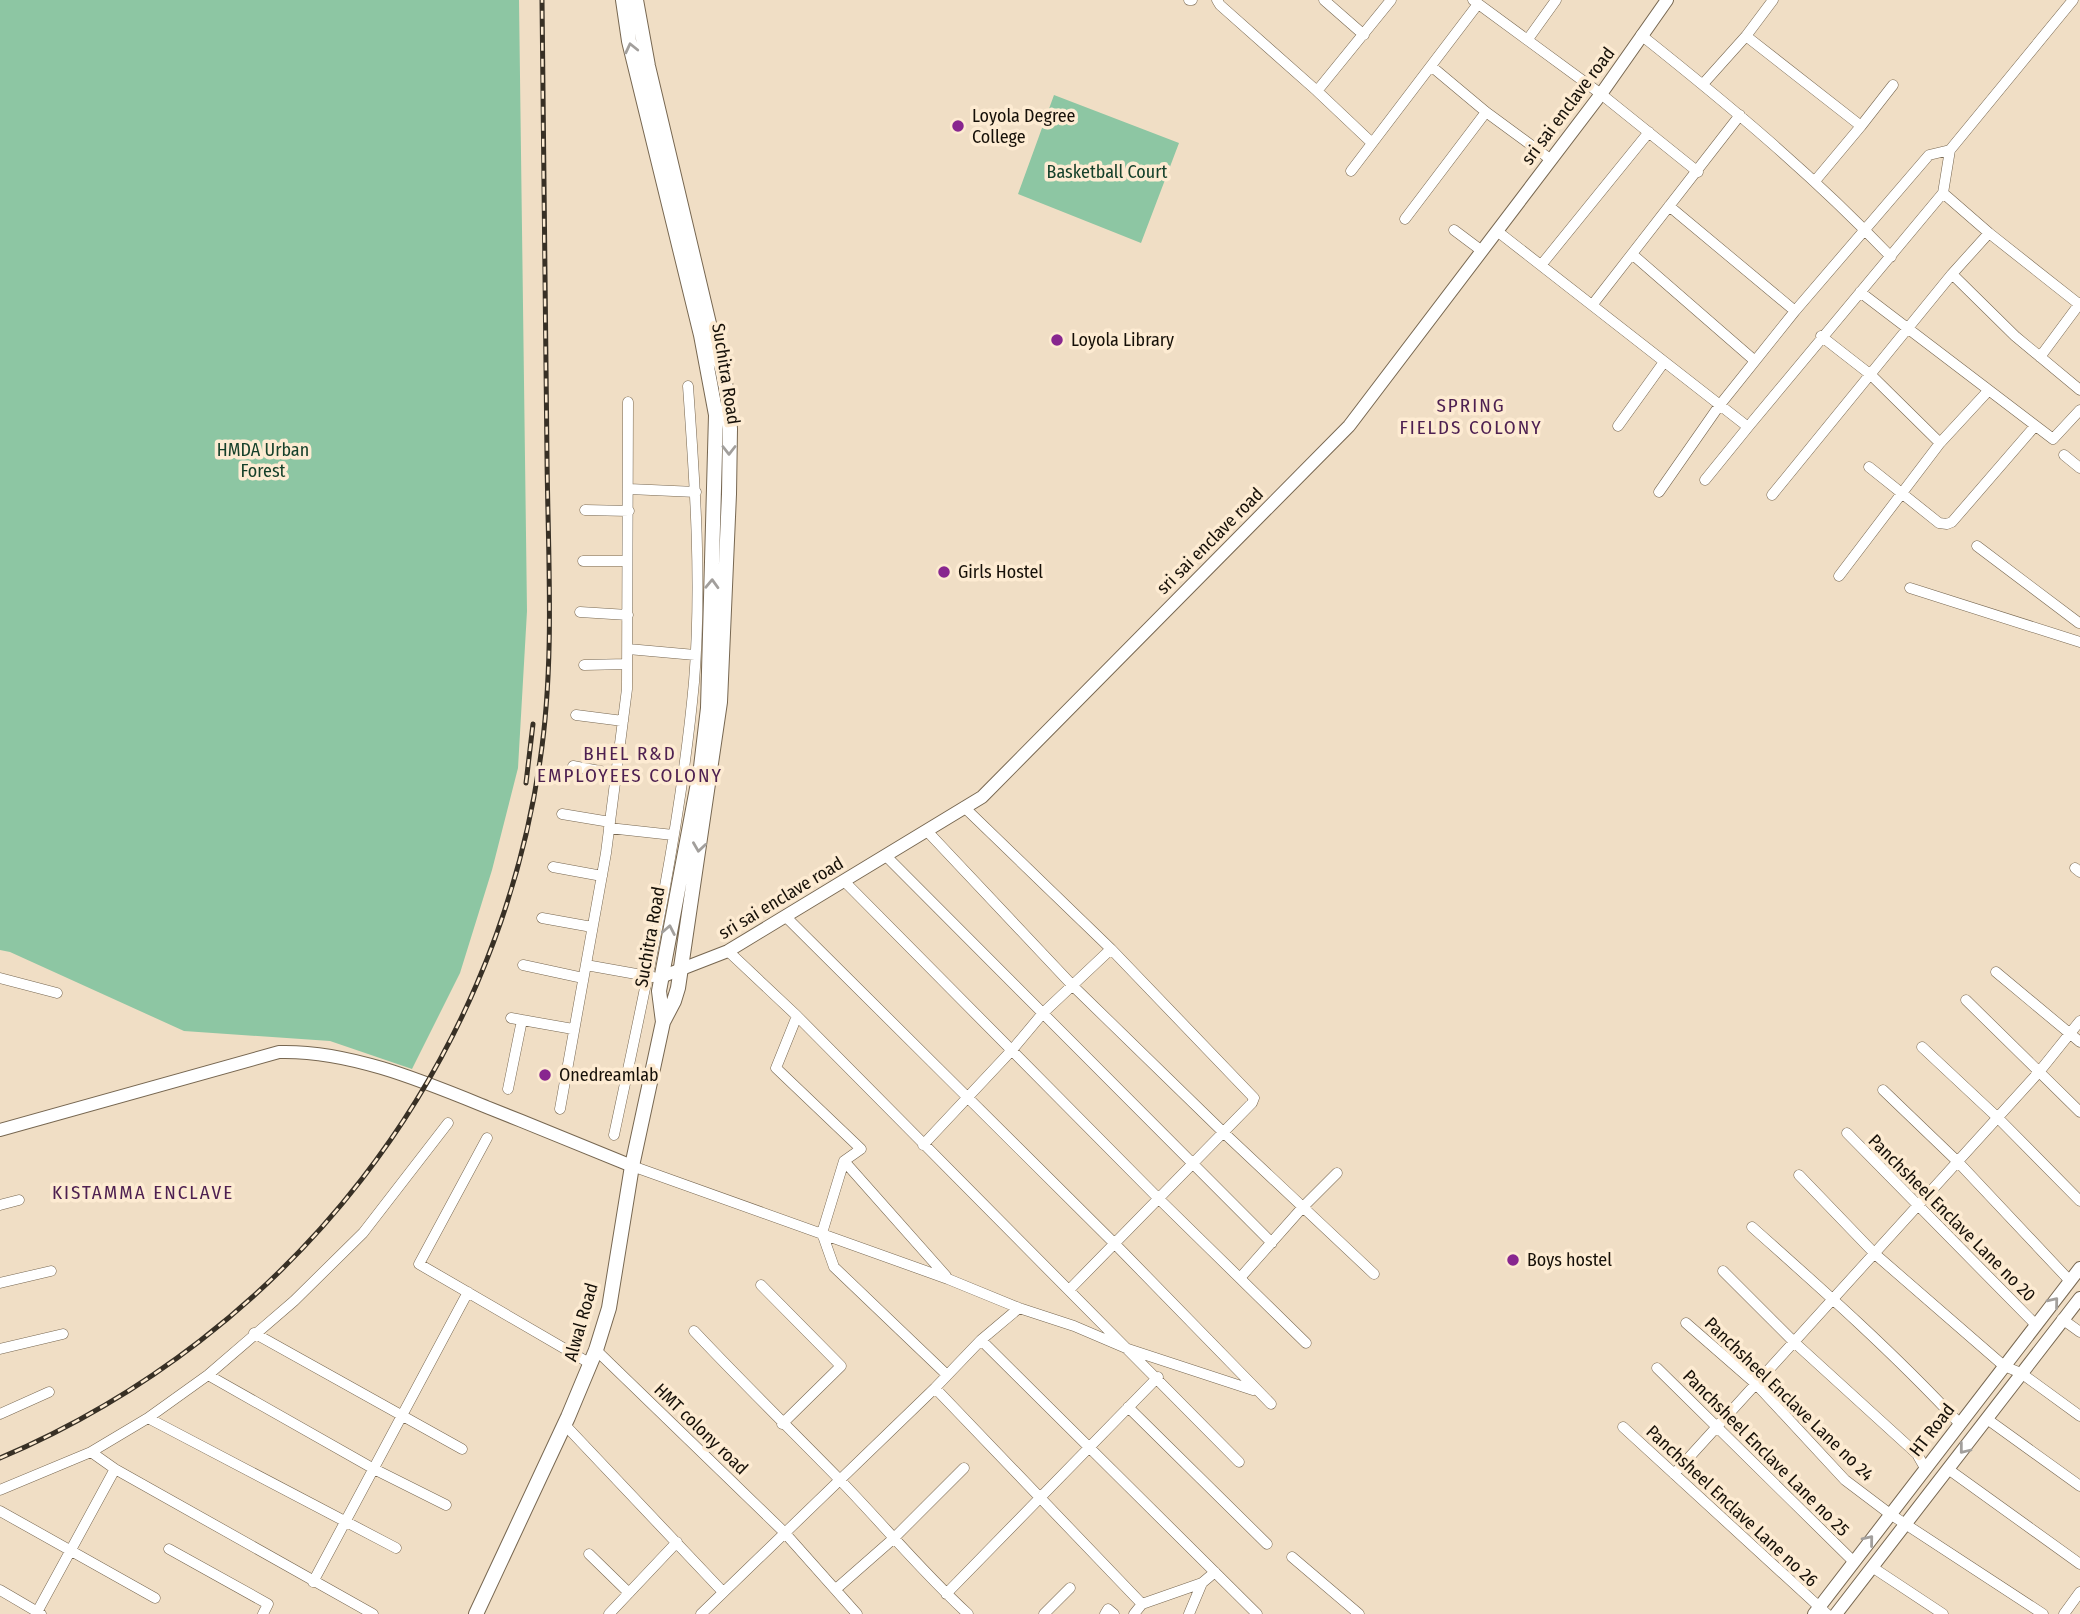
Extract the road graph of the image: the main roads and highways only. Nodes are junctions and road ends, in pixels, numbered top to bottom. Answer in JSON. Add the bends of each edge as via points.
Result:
{"nodes":[{"id":1,"x":623,"y":0,"type":"edge"},
{"id":2,"x":636,"y":0,"type":"edge"},
{"id":3,"x":706,"y":334,"type":"junction"},
{"id":4,"x":663,"y":1022,"type":"junction"},
{"id":5,"x":476,"y":1614,"type":"edge"}],
"edges":[{"from":3,"to":1,"type":"main road","name":"Suchitra Road","one_way":true,"via":[[629,41]]},
{"from":2,"to":3,"type":"main road","name":"Suchitra Road"},
{"from":4,"to":3,"type":"main road","name":"Suchitra Road","one_way":true,"via":[[654,977],[701,767],[708,708],[717,437]]},
{"from":3,"to":4,"type":"main road","name":"Suchitra Road","one_way":true,"via":[[726,388],[730,429],[720,702],[681,970],[674,1001]]},
{"from":4,"to":5,"type":"main road","name":"Alwal Road","via":[[632,1166],[609,1308],[565,1425]]}]}
